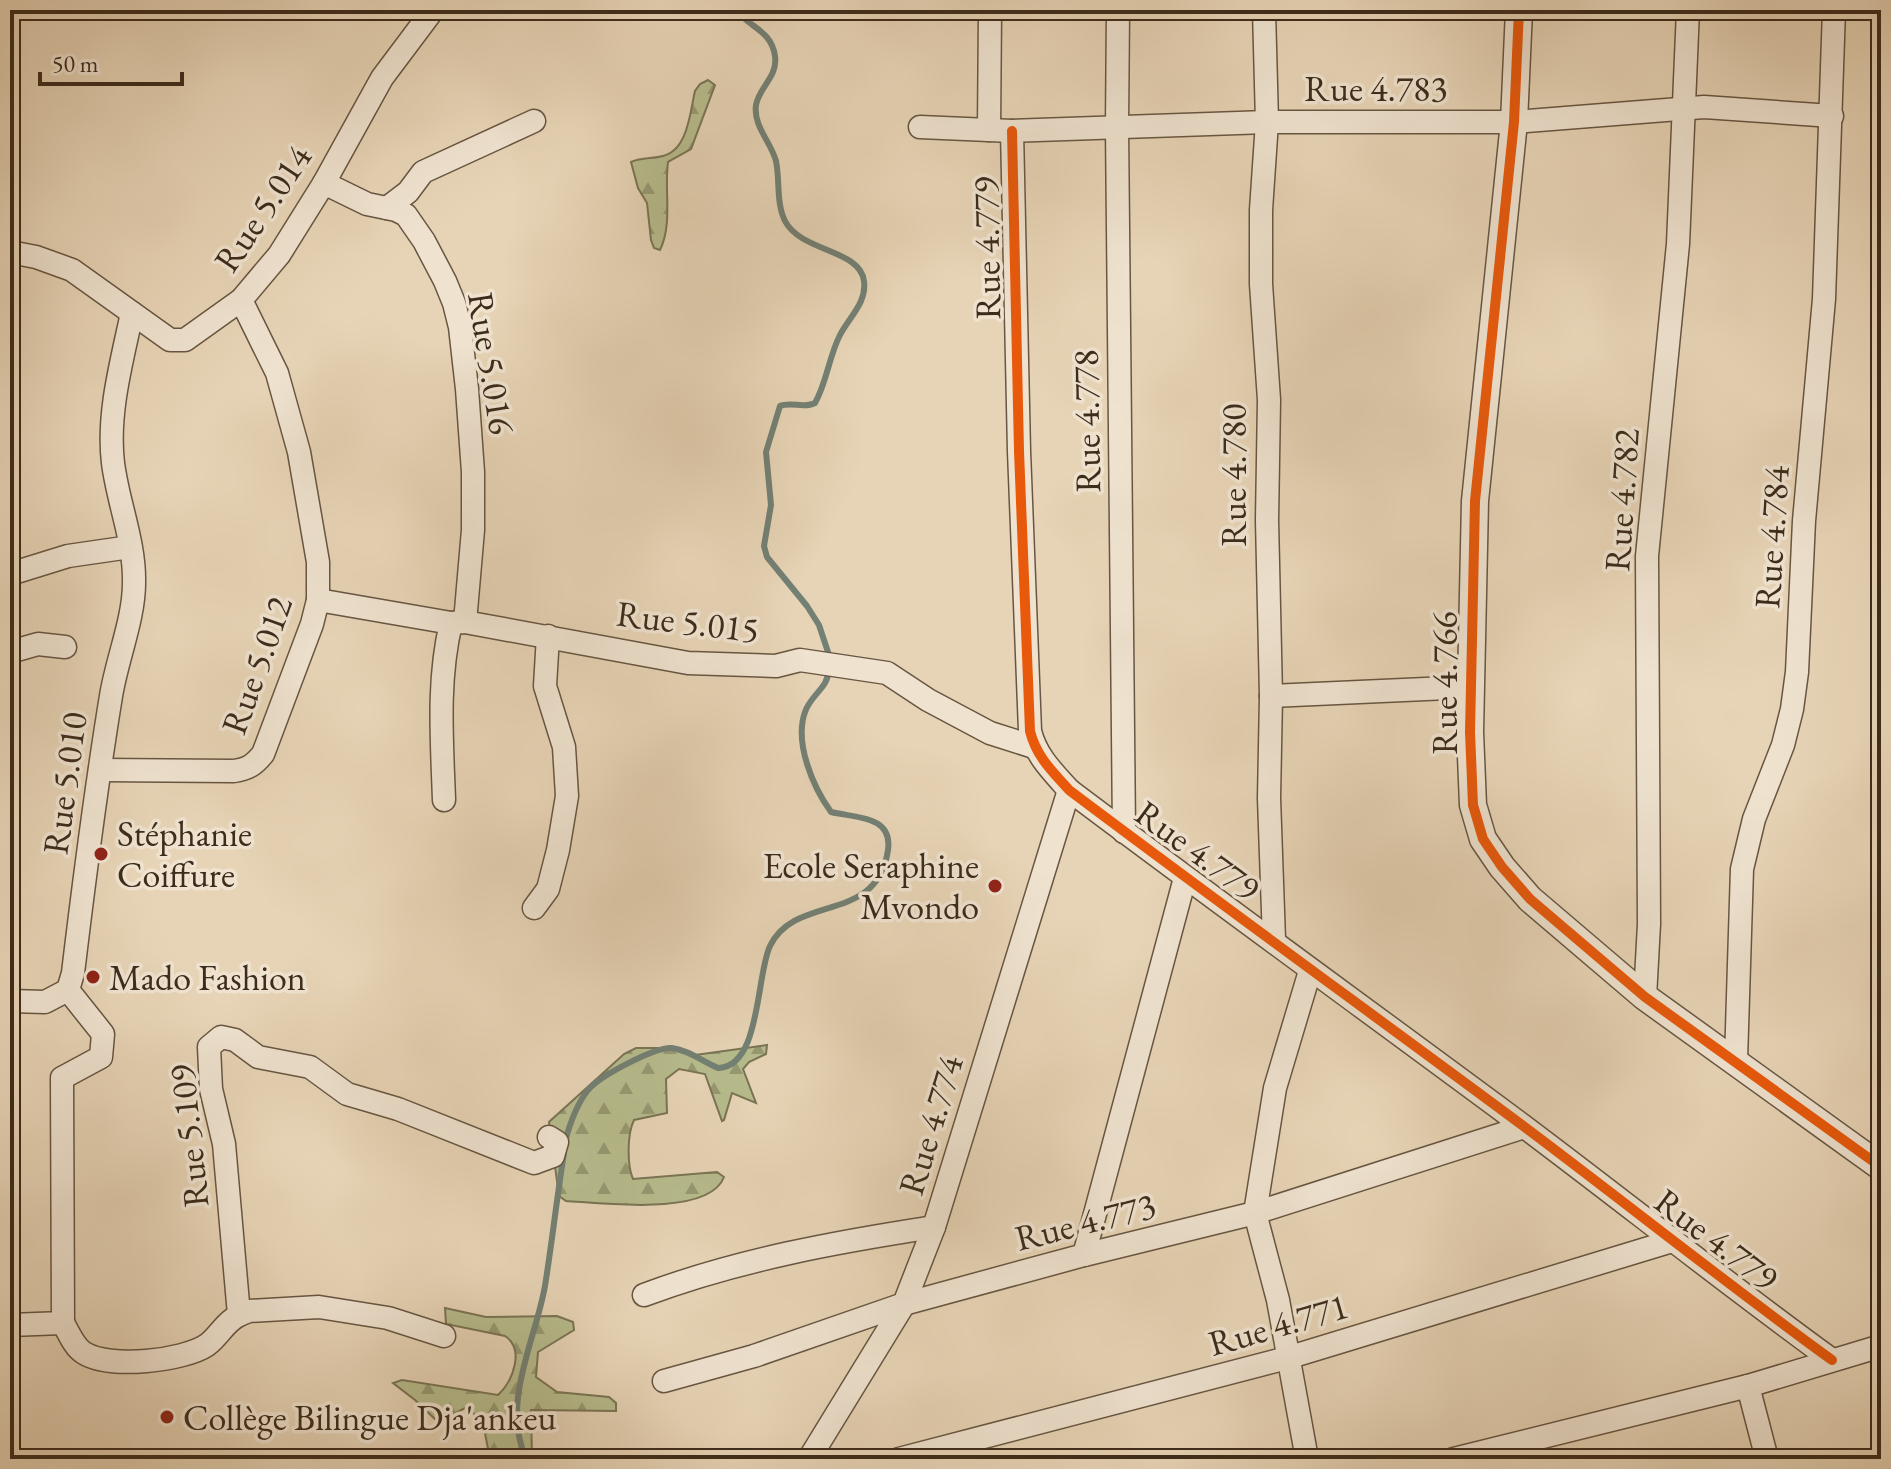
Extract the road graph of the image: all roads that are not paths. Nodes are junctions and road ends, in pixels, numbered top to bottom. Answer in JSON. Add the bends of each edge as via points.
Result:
{"nodes":[{"id":1,"x":433,"y":10,"type":"edge"},
{"id":2,"x":990,"y":10,"type":"edge"},
{"id":3,"x":1118,"y":10,"type":"edge"},
{"id":4,"x":1264,"y":10,"type":"edge"},
{"id":5,"x":1519,"y":10,"type":"edge"},
{"id":6,"x":1688,"y":10,"type":"edge"},
{"id":7,"x":1834,"y":10,"type":"edge"},
{"id":8,"x":1686,"y":109,"type":"junction"},
{"id":9,"x":1832,"y":116,"type":"junction"},
{"id":10,"x":534,"y":121,"type":"dead end"},
{"id":11,"x":1267,"y":122,"type":"junction"},
{"id":12,"x":1514,"y":122,"type":"junction"},
{"id":13,"x":920,"y":127,"type":"dead end"},
{"id":14,"x":1117,"y":127,"type":"junction"},
{"id":15,"x":989,"y":130,"type":"junction"},
{"id":16,"x":1012,"y":131,"type":"junction"},
{"id":17,"x":324,"y":183,"type":"junction"},
{"id":18,"x":387,"y":208,"type":"junction"},
{"id":19,"x":10,"y":252,"type":"edge"},
{"id":20,"x":241,"y":300,"type":"junction"},
{"id":21,"x":132,"y":313,"type":"junction"},
{"id":22,"x":130,"y":547,"type":"junction"},
{"id":23,"x":10,"y":574,"type":"edge"},
{"id":24,"x":318,"y":600,"type":"junction"},
{"id":25,"x":458,"y":622,"type":"junction"},
{"id":26,"x":548,"y":636,"type":"junction"},
{"id":27,"x":65,"y":647,"type":"dead end"},
{"id":28,"x":10,"y":652,"type":"edge"},
{"id":29,"x":1470,"y":687,"type":"junction"},
{"id":30,"x":1271,"y":696,"type":"junction"},
{"id":31,"x":1034,"y":747,"type":"junction"},
{"id":32,"x":100,"y":770,"type":"junction"},
{"id":33,"x":1069,"y":790,"type":"junction"},
{"id":34,"x":444,"y":800,"type":"dead end"},
{"id":35,"x":1124,"y":832,"type":"junction"},
{"id":36,"x":1185,"y":878,"type":"junction"},
{"id":37,"x":534,"y":908,"type":"dead end"},
{"id":38,"x":1274,"y":940,"type":"junction"},
{"id":39,"x":1310,"y":971,"type":"junction"},
{"id":40,"x":68,"y":990,"type":"junction"},
{"id":41,"x":1645,"y":997,"type":"junction"},
{"id":42,"x":10,"y":1001,"type":"edge"},
{"id":43,"x":1736,"y":1060,"type":"junction"},
{"id":44,"x":1524,"y":1127,"type":"junction"},
{"id":45,"x":549,"y":1137,"type":"dead end"},
{"id":46,"x":1881,"y":1167,"type":"edge"},
{"id":47,"x":1255,"y":1213,"type":"junction"},
{"id":48,"x":934,"y":1227,"type":"junction"},
{"id":49,"x":1672,"y":1241,"type":"junction"},
{"id":50,"x":1084,"y":1255,"type":"junction"},
{"id":51,"x":644,"y":1295,"type":"dead end"},
{"id":52,"x":904,"y":1304,"type":"junction"},
{"id":53,"x":239,"y":1315,"type":"junction"},
{"id":54,"x":63,"y":1323,"type":"junction"},
{"id":55,"x":10,"y":1325,"type":"edge"},
{"id":56,"x":444,"y":1336,"type":"dead end"},
{"id":57,"x":1881,"y":1346,"type":"edge"},
{"id":58,"x":1287,"y":1358,"type":"junction"},
{"id":59,"x":1832,"y":1360,"type":"junction"},
{"id":60,"x":664,"y":1381,"type":"dead end"},
{"id":61,"x":1748,"y":1386,"type":"junction"},
{"id":62,"x":809,"y":1459,"type":"edge"},
{"id":63,"x":899,"y":1459,"type":"edge"},
{"id":64,"x":1307,"y":1459,"type":"edge"},
{"id":65,"x":1454,"y":1459,"type":"edge"},
{"id":66,"x":1767,"y":1459,"type":"edge"}],
"edges":[{"from":1,"to":17,"type":"street","name":"Rue 5.014","via":[[382,78]]},
{"from":2,"to":15,"type":"street"},
{"from":3,"to":14,"type":"street","name":"Rue 4.778"},
{"from":4,"to":11,"type":"street","name":"Rue 4.780"},
{"from":5,"to":12,"type":"street","name":"Rue 4.766"},
{"from":6,"to":8,"type":"street","name":"Rue 4.782"},
{"from":7,"to":9,"type":"street","name":"Rue 4.784"},
{"from":8,"to":9,"type":"street","name":"Rue 4.783"},
{"from":8,"to":12,"type":"street","name":"Rue 4.783"},
{"from":8,"to":41,"type":"street","name":"Rue 4.782","via":[[1647,556]]},
{"from":9,"to":43,"type":"street","name":"Rue 4.784","via":[[1797,672],[1783,745],[1754,819],[1742,869]]},
{"from":10,"to":18,"type":"street","via":[[423,172]]},
{"from":11,"to":12,"type":"street","name":"Rue 4.783"},
{"from":11,"to":14,"type":"street","name":"Rue 4.783"},
{"from":11,"to":30,"type":"street","name":"Rue 4.780","via":[[1261,284],[1269,400]]},
{"from":12,"to":29,"type":"street","name":"Rue 4.766","via":[[1475,501]]},
{"from":13,"to":15,"type":"street","name":"Rue 4.783"},
{"from":14,"to":16,"type":"street","name":"Rue 4.783"},
{"from":14,"to":35,"type":"street","name":"Rue 4.778"},
{"from":15,"to":16,"type":"street","name":"Rue 4.783"},
{"from":16,"to":31,"type":"street","name":"Rue 4.779","via":[[1019,451]]},
{"from":17,"to":18,"type":"street","name":"Rue 5.016"},
{"from":17,"to":20,"type":"street","name":"Rue 5.014","via":[[279,255]]},
{"from":18,"to":25,"type":"street","name":"Rue 5.016","via":[[406,215],[424,241],[460,327],[473,530]]},
{"from":19,"to":21,"type":"street","name":"Rue 5.014","via":[[72,270]]},
{"from":20,"to":21,"type":"street","name":"Rue 5.014","via":[[177,342]]},
{"from":20,"to":24,"type":"street","name":"Rue 5.012","via":[[277,373],[299,452],[318,562]]},
{"from":21,"to":22,"type":"street","name":"Rue 5.010","via":[[111,431]]},
{"from":22,"to":23,"type":"street","via":[[68,556]]},
{"from":22,"to":32,"type":"street","name":"Rue 5.010","via":[[132,603]]},
{"from":24,"to":25,"type":"street","name":"Rue 5.015"},
{"from":24,"to":32,"type":"street","name":"Rue 5.012","via":[[255,764],[234,771]]},
{"from":25,"to":26,"type":"street","name":"Rue 5.015"},
{"from":25,"to":34,"type":"street","via":[[446,644],[441,701]]},
{"from":26,"to":31,"type":"street","name":"Rue 5.015","via":[[688,663],[776,666],[800,660],[887,673],[990,733]]},
{"from":26,"to":37,"type":"street","via":[[545,686],[564,747],[567,796],[548,889]]},
{"from":27,"to":28,"type":"street","via":[[38,644]]},
{"from":29,"to":30,"type":"street"},
{"from":29,"to":41,"type":"street","name":"Rue 4.766","via":[[1473,805],[1483,839],[1530,899]]},
{"from":30,"to":38,"type":"street","name":"Rue 4.780"},
{"from":31,"to":33,"type":"street","name":"Rue 4.779"},
{"from":32,"to":40,"type":"street","name":"Rue 5.010"},
{"from":33,"to":35,"type":"street","name":"Rue 4.779"},
{"from":33,"to":48,"type":"street","name":"Rue 4.774"},
{"from":35,"to":36,"type":"street","name":"Rue 4.779"},
{"from":36,"to":38,"type":"street","name":"Rue 4.779"},
{"from":36,"to":50,"type":"street"},
{"from":38,"to":39,"type":"street","name":"Rue 4.779"},
{"from":39,"to":44,"type":"street","name":"Rue 4.779"},
{"from":39,"to":47,"type":"street","via":[[1275,1088]]},
{"from":40,"to":42,"type":"street","via":[[45,1002]]},
{"from":40,"to":54,"type":"street","via":[[103,1034],[101,1057],[62,1078]]},
{"from":41,"to":43,"type":"street","name":"Rue 4.766"},
{"from":43,"to":46,"type":"street","name":"Rue 4.766"},
{"from":44,"to":47,"type":"street","name":"Rue 4.773"},
{"from":44,"to":49,"type":"street","name":"Rue 4.779"},
{"from":45,"to":53,"type":"street","name":"Rue 5.109","via":[[557,1142],[553,1156],[534,1163],[347,1094],[310,1067],[258,1057],[235,1040],[221,1037],[209,1047],[209,1066],[224,1144]]},
{"from":47,"to":50,"type":"street","name":"Rue 4.773"},
{"from":47,"to":58,"type":"street"},
{"from":48,"to":51,"type":"street","via":[[759,1260]]},
{"from":48,"to":52,"type":"street","name":"Rue 4.774"},
{"from":49,"to":58,"type":"street","name":"Rue 4.771"},
{"from":49,"to":59,"type":"street","name":"Rue 4.779"},
{"from":50,"to":52,"type":"street","name":"Rue 4.773"},
{"from":52,"to":60,"type":"street","name":"Rue 4.773"},
{"from":52,"to":62,"type":"street","name":"Rue 4.774"},
{"from":53,"to":54,"type":"street","via":[[208,1344],[164,1359],[99,1358],[75,1345]]},
{"from":53,"to":56,"type":"street","via":[[319,1307],[388,1318]]},
{"from":54,"to":55,"type":"street"},
{"from":57,"to":59,"type":"street"},
{"from":58,"to":63,"type":"street","name":"Rue 4.771"},
{"from":58,"to":64,"type":"street"},
{"from":59,"to":61,"type":"street"},
{"from":61,"to":65,"type":"street"},
{"from":61,"to":66,"type":"street"}]}
